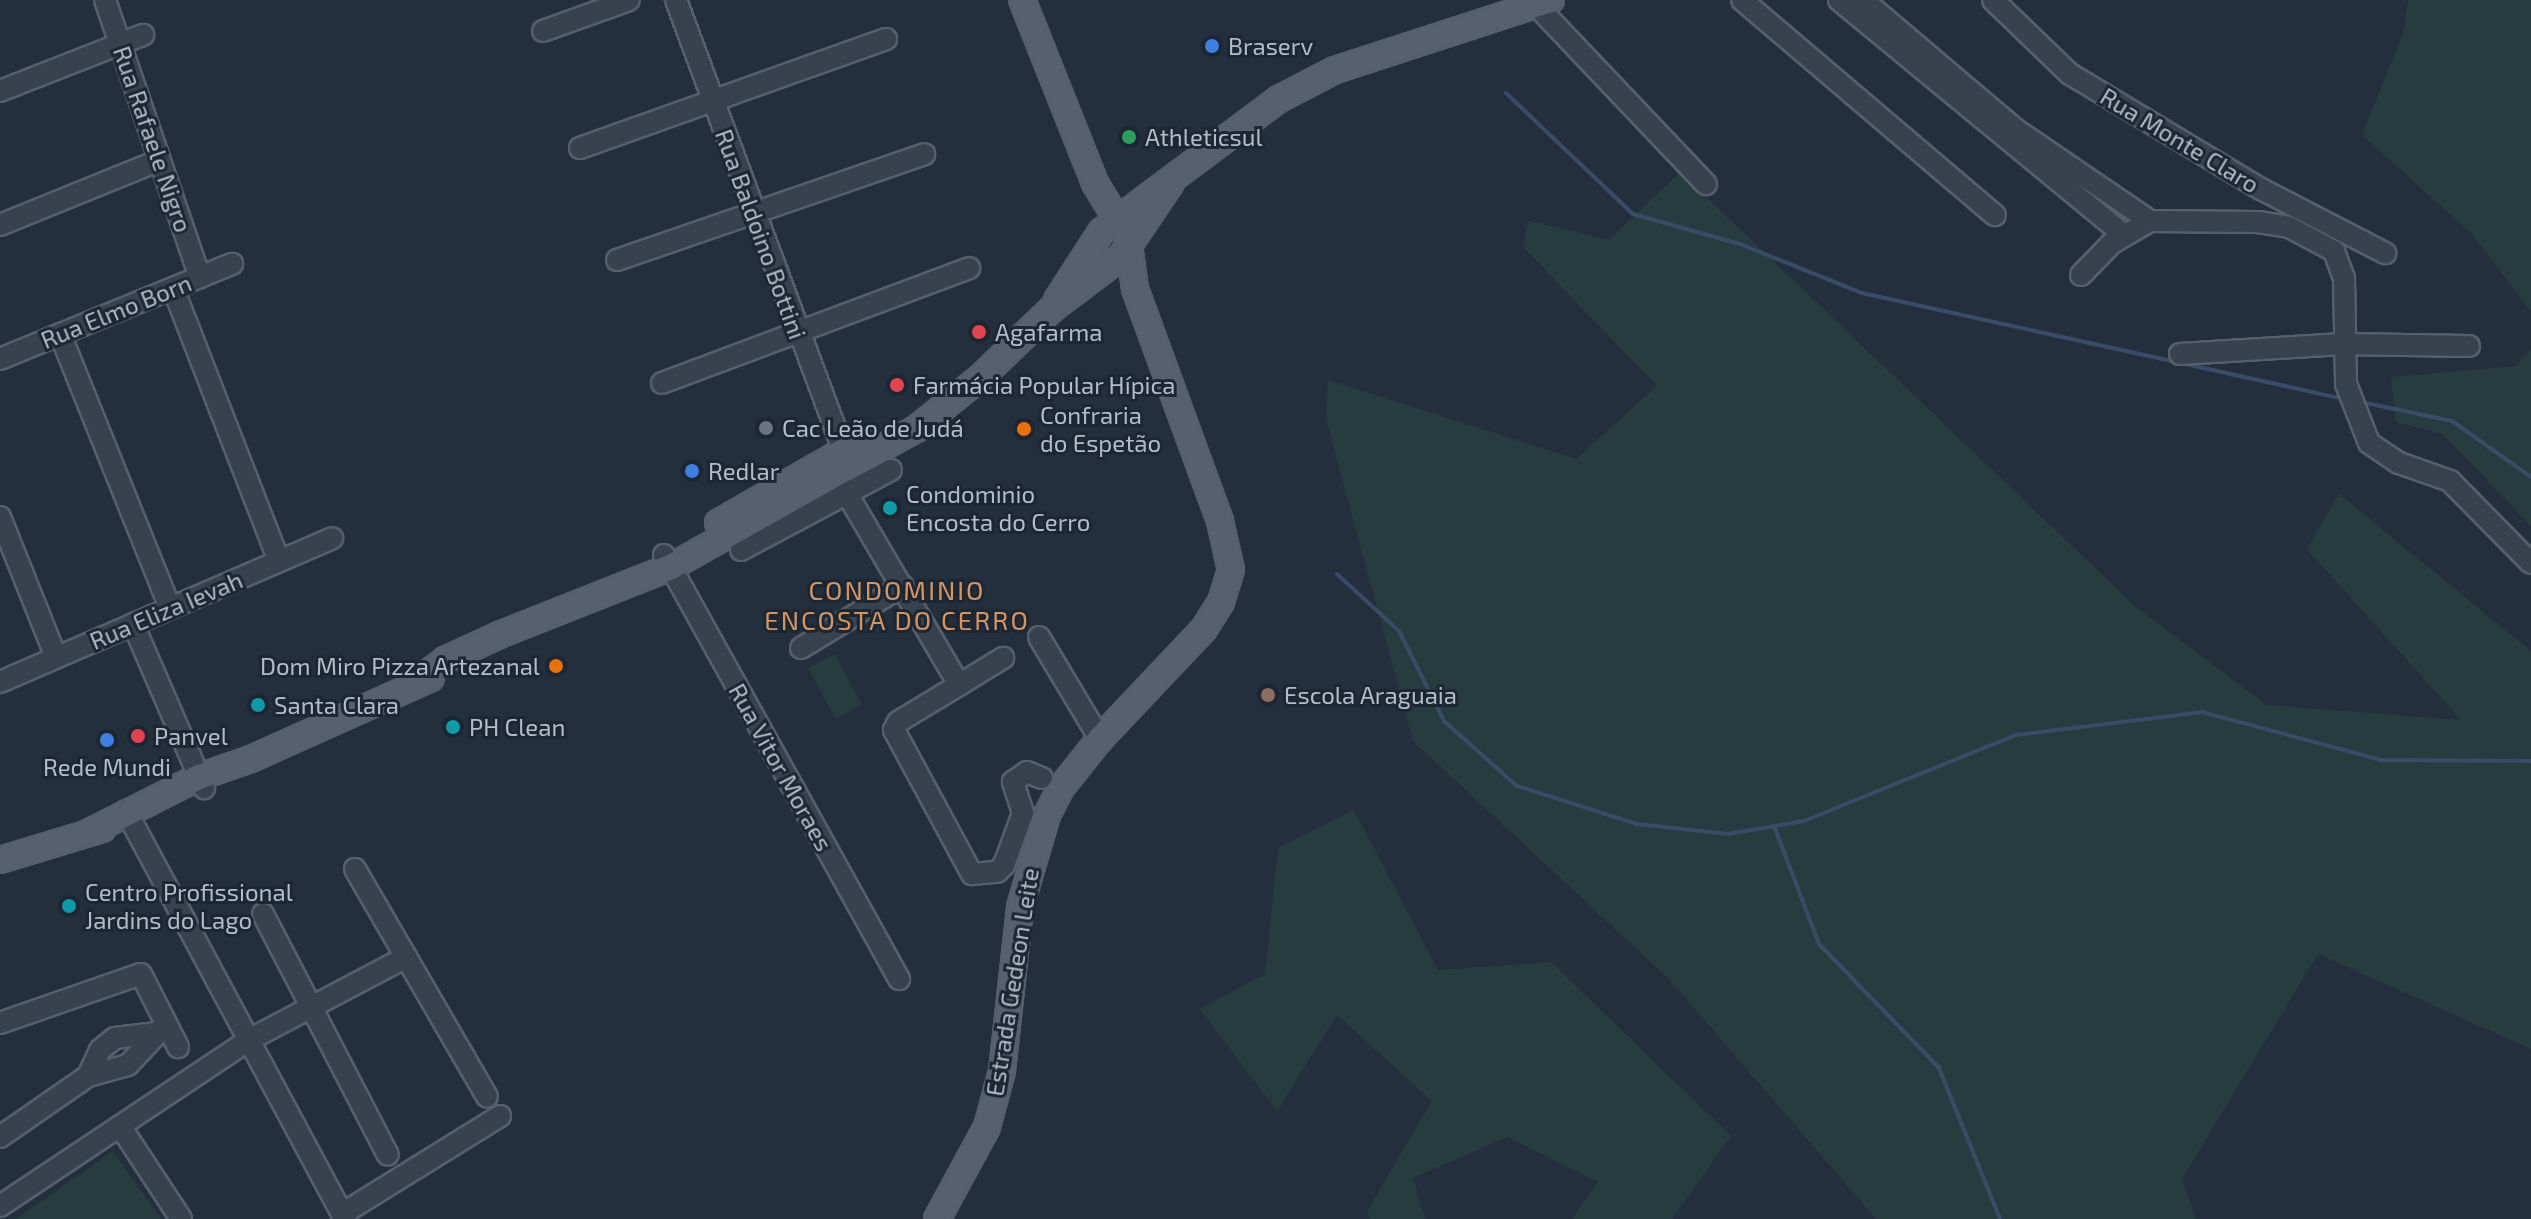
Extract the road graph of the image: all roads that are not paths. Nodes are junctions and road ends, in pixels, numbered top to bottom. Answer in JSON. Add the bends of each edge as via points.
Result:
{"nodes":[{"id":1,"x":105,"y":0,"type":"edge"},
{"id":2,"x":629,"y":0,"type":"edge"},
{"id":3,"x":676,"y":0,"type":"edge"},
{"id":4,"x":1022,"y":0,"type":"edge"},
{"id":5,"x":1742,"y":0,"type":"edge"},
{"id":6,"x":1839,"y":0,"type":"edge"},
{"id":7,"x":1863,"y":0,"type":"edge"},
{"id":8,"x":1993,"y":0,"type":"edge"},
{"id":9,"x":1529,"y":4,"type":"edge"},
{"id":10,"x":543,"y":31,"type":"dead end"},
{"id":11,"x":143,"y":35,"type":"dead end"},
{"id":12,"x":886,"y":39,"type":"dead end"},
{"id":13,"x":121,"y":43,"type":"junction"},
{"id":14,"x":1921,"y":59,"type":"junction"},
{"id":15,"x":0,"y":91,"type":"edge"},
{"id":16,"x":712,"y":99,"type":"junction"},
{"id":17,"x":580,"y":148,"type":"dead end"},
{"id":18,"x":924,"y":154,"type":"dead end"},
{"id":19,"x":158,"y":161,"type":"junction"},
{"id":20,"x":1095,"y":183,"type":"junction"},
{"id":21,"x":1171,"y":183,"type":"junction"},
{"id":22,"x":1706,"y":184,"type":"dead end"},
{"id":23,"x":753,"y":213,"type":"junction"},
{"id":24,"x":1995,"y":215,"type":"dead end"},
{"id":25,"x":1116,"y":221,"type":"junction"},
{"id":26,"x":2150,"y":221,"type":"junction"},
{"id":27,"x":0,"y":225,"type":"edge"},
{"id":28,"x":2124,"y":235,"type":"junction"},
{"id":29,"x":1093,"y":241,"type":"junction"},
{"id":30,"x":1129,"y":247,"type":"junction"},
{"id":31,"x":2385,"y":253,"type":"dead end"},
{"id":32,"x":617,"y":260,"type":"dead end"},
{"id":33,"x":232,"y":264,"type":"dead end"},
{"id":34,"x":969,"y":268,"type":"dead end"},
{"id":35,"x":1109,"y":268,"type":"junction"},
{"id":36,"x":2081,"y":275,"type":"dead end"},
{"id":37,"x":200,"y":277,"type":"junction"},
{"id":38,"x":173,"y":288,"type":"junction"},
{"id":39,"x":1135,"y":289,"type":"junction"},
{"id":40,"x":1052,"y":309,"type":"junction"},
{"id":41,"x":796,"y":330,"type":"junction"},
{"id":42,"x":60,"y":334,"type":"junction"},
{"id":43,"x":2343,"y":344,"type":"junction"},
{"id":44,"x":2469,"y":346,"type":"dead end"},
{"id":45,"x":2180,"y":354,"type":"dead end"},
{"id":46,"x":0,"y":359,"type":"edge"},
{"id":47,"x":662,"y":383,"type":"dead end"},
{"id":48,"x":891,"y":470,"type":"dead end"},
{"id":49,"x":844,"y":472,"type":"junction"},
{"id":50,"x":0,"y":517,"type":"edge"},
{"id":51,"x":332,"y":538,"type":"dead end"},
{"id":52,"x":741,"y":550,"type":"dead end"},
{"id":53,"x":279,"y":561,"type":"junction"},
{"id":54,"x":668,"y":561,"type":"junction"},
{"id":55,"x":2531,"y":563,"type":"edge"},
{"id":56,"x":902,"y":586,"type":"junction"},
{"id":57,"x":170,"y":608,"type":"junction"},
{"id":58,"x":133,"y":624,"type":"junction"},
{"id":59,"x":1039,"y":637,"type":"dead end"},
{"id":60,"x":801,"y":648,"type":"dead end"},
{"id":61,"x":56,"y":657,"type":"junction"},
{"id":62,"x":1003,"y":658,"type":"dead end"},
{"id":63,"x":0,"y":682,"type":"edge"},
{"id":64,"x":959,"y":685,"type":"junction"},
{"id":65,"x":1100,"y":739,"type":"junction"},
{"id":66,"x":1042,"y":778,"type":"dead end"},
{"id":67,"x":202,"y":782,"type":"junction"},
{"id":68,"x":129,"y":817,"type":"junction"},
{"id":69,"x":3,"y":857,"type":"edge"},
{"id":70,"x":355,"y":869,"type":"dead end"},
{"id":71,"x":263,"y":914,"type":"dead end"},
{"id":72,"x":406,"y":957,"type":"junction"},
{"id":73,"x":899,"y":979,"type":"dead end"},
{"id":74,"x":311,"y":1007,"type":"junction"},
{"id":75,"x":0,"y":1023,"type":"edge"},
{"id":76,"x":160,"y":1029,"type":"junction"},
{"id":77,"x":247,"y":1041,"type":"junction"},
{"id":78,"x":178,"y":1047,"type":"dead end"},
{"id":79,"x":88,"y":1076,"type":"junction"},
{"id":80,"x":487,"y":1097,"type":"dead end"},
{"id":81,"x":500,"y":1116,"type":"dead end"},
{"id":82,"x":120,"y":1126,"type":"junction"},
{"id":83,"x":0,"y":1137,"type":"edge"},
{"id":84,"x":388,"y":1155,"type":"dead end"},
{"id":85,"x":0,"y":1206,"type":"edge"},
{"id":86,"x":344,"y":1216,"type":"edge"},
{"id":87,"x":181,"y":1219,"type":"edge"},
{"id":88,"x":937,"y":1219,"type":"edge"}],
"edges":[{"from":1,"to":13,"type":"street","name":"Rua Rafaele Nigro"},
{"from":2,"to":10,"type":"street"},
{"from":3,"to":16,"type":"street","name":"Rua Baldoino Bottini"},
{"from":4,"to":20,"type":"main road","name":"Estrada Gedeon Leite"},
{"from":5,"to":24,"type":"street"},
{"from":6,"to":14,"type":"street"},
{"from":7,"to":14,"type":"street"},
{"from":8,"to":31,"type":"street","name":"Rua Monte Claro","via":[[2070,74],[2261,189]]},
{"from":9,"to":21,"type":"main road","via":[[1335,70],[1267,108]]},
{"from":9,"to":22,"type":"street"},
{"from":11,"to":13,"type":"street"},
{"from":12,"to":16,"type":"street"},
{"from":13,"to":15,"type":"street"},
{"from":13,"to":19,"type":"street","name":"Rua Rafaele Nigro"},
{"from":14,"to":26,"type":"street"},
{"from":14,"to":28,"type":"street"},
{"from":16,"to":17,"type":"street"},
{"from":16,"to":23,"type":"street","name":"Rua Baldoino Bottini"},
{"from":18,"to":23,"type":"street"},
{"from":19,"to":27,"type":"street"},
{"from":19,"to":37,"type":"street","name":"Rua Rafaele Nigro"},
{"from":20,"to":25,"type":"main road","name":"Estrada Gedeon Leite"},
{"from":20,"to":29,"type":"main road","name":"Estrada Gedeon Leite"},
{"from":21,"to":25,"type":"main road"},
{"from":21,"to":30,"type":"main road"},
{"from":23,"to":32,"type":"street"},
{"from":23,"to":41,"type":"street","name":"Rua Baldoino Bottini"},
{"from":25,"to":29,"type":"main road"},
{"from":25,"to":30,"type":"main road","name":"Estrada Gedeon Leite"},
{"from":26,"to":28,"type":"street"},
{"from":26,"to":43,"type":"street","via":[[2289,227],[2334,251],[2344,278]]},
{"from":28,"to":36,"type":"street"},
{"from":29,"to":35,"type":"main road"},
{"from":29,"to":40,"type":"main road"},
{"from":30,"to":35,"type":"main road"},
{"from":30,"to":39,"type":"main road","name":"Estrada Gedeon Leite"},
{"from":33,"to":37,"type":"street","name":"Rua Elmo Born"},
{"from":34,"to":41,"type":"street"},
{"from":35,"to":39,"type":"main road"},
{"from":35,"to":40,"type":"main road"},
{"from":37,"to":38,"type":"street","name":"Rua Elmo Born"},
{"from":38,"to":42,"type":"street","name":"Rua Elmo Born"},
{"from":38,"to":53,"type":"street"},
{"from":39,"to":65,"type":"main road","name":"Estrada Gedeon Leite","via":[[1220,521],[1231,570],[1221,602],[1204,629]]},
{"from":40,"to":49,"type":"main road","via":[[980,378],[941,405],[907,416]]},
{"from":41,"to":47,"type":"street"},
{"from":41,"to":49,"type":"street","name":"Rua Baldoino Bottini"},
{"from":42,"to":46,"type":"street","name":"Rua Elmo Born"},
{"from":42,"to":57,"type":"street"},
{"from":43,"to":44,"type":"street"},
{"from":43,"to":45,"type":"street"},
{"from":43,"to":55,"type":"street","via":[[2346,384],[2369,443],[2399,463],[2450,481]]},
{"from":48,"to":49,"type":"street"},
{"from":49,"to":52,"type":"street"},
{"from":49,"to":54,"type":"main road"},
{"from":49,"to":56,"type":"street","name":"Rua Baldoino Bottini"},
{"from":50,"to":61,"type":"street"},
{"from":51,"to":53,"type":"street","name":"Rua Eliza Ievah"},
{"from":53,"to":57,"type":"street","name":"Rua Eliza Ievah"},
{"from":54,"to":67,"type":"main road","via":[[503,641],[445,660],[416,682]]},
{"from":54,"to":73,"type":"street","name":"Rua Vitor Moraes"},
{"from":56,"to":60,"type":"street"},
{"from":56,"to":64,"type":"street","name":"Rua Baldoino Bottini"},
{"from":57,"to":58,"type":"street","name":"Rua Eliza Ievah"},
{"from":58,"to":61,"type":"street","name":"Rua Eliza Ievah"},
{"from":58,"to":67,"type":"street"},
{"from":59,"to":65,"type":"street"},
{"from":61,"to":63,"type":"street","name":"Rua Eliza Ievah"},
{"from":62,"to":64,"type":"street"},
{"from":64,"to":66,"type":"street","via":[[898,722],[894,730],[972,874],[997,872],[1004,865],[1023,813],[1013,782],[1027,772]]},
{"from":65,"to":88,"type":"main road","name":"Estrada Gedeon Leite","via":[[1060,789],[1036,840],[1020,907],[994,1101],[987,1127]]},
{"from":67,"to":68,"type":"main road"},
{"from":68,"to":69,"type":"main road"},
{"from":68,"to":77,"type":"street"},
{"from":70,"to":72,"type":"street"},
{"from":71,"to":74,"type":"street"},
{"from":72,"to":74,"type":"street"},
{"from":72,"to":80,"type":"street"},
{"from":74,"to":77,"type":"street"},
{"from":74,"to":84,"type":"street"},
{"from":75,"to":76,"type":"street","via":[[141,974]]},
{"from":76,"to":78,"type":"street"},
{"from":76,"to":79,"type":"street","via":[[128,1065]]},
{"from":76,"to":79,"type":"street","via":[[115,1038],[100,1050]]},
{"from":77,"to":82,"type":"street"},
{"from":77,"to":86,"type":"street"},
{"from":79,"to":83,"type":"street"},
{"from":81,"to":86,"type":"street"},
{"from":82,"to":85,"type":"street"},
{"from":82,"to":87,"type":"street"}]}
